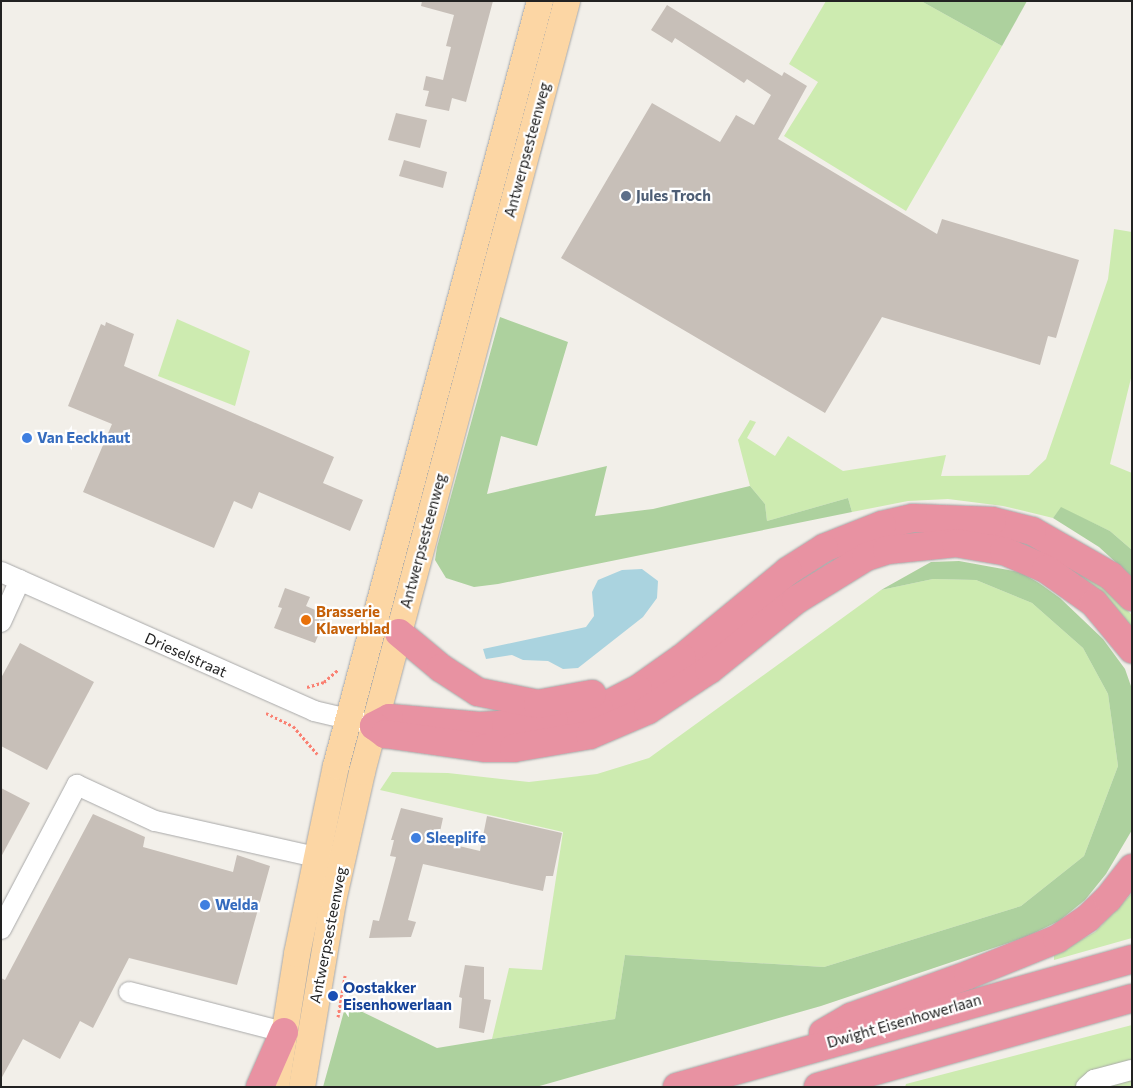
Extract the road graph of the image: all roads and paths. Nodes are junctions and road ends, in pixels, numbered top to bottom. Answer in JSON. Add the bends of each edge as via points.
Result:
{"nodes":[{"id":1,"x":540,"y":1,"type":"edge"},
{"id":2,"x":567,"y":1,"type":"edge"},
{"id":3,"x":462,"y":296,"type":"junction"},
{"id":4,"x":487,"y":304,"type":"junction"},
{"id":5,"x":1,"y":572,"type":"edge"},
{"id":6,"x":20,"y":580,"type":"junction"},
{"id":7,"x":1132,"y":597,"type":"edge"},
{"id":8,"x":1,"y":622,"type":"edge"},
{"id":9,"x":399,"y":633,"type":"junction"},
{"id":10,"x":1132,"y":649,"type":"edge"},
{"id":11,"x":344,"y":664,"type":"dead end"},
{"id":12,"x":299,"y":684,"type":"dead end"},
{"id":13,"x":638,"y":689,"type":"junction"},
{"id":14,"x":258,"y":708,"type":"dead end"},
{"id":15,"x":362,"y":723,"type":"junction"},
{"id":16,"x":319,"y":759,"type":"dead end"},
{"id":17,"x":316,"y":857,"type":"junction"},
{"id":18,"x":1128,"y":879,"type":"edge"},
{"id":19,"x":1,"y":929,"type":"edge"},
{"id":20,"x":1132,"y":959,"type":"edge"},
{"id":21,"x":129,"y":992,"type":"dead end"},
{"id":22,"x":1132,"y":998,"type":"edge"},
{"id":23,"x":284,"y":1032,"type":"junction"},
{"id":24,"x":787,"y":1054,"type":"junction"},
{"id":25,"x":1132,"y":1070,"type":"edge"},
{"id":26,"x":260,"y":1087,"type":"edge"},
{"id":27,"x":276,"y":1087,"type":"edge"},
{"id":28,"x":302,"y":1087,"type":"edge"},
{"id":29,"x":677,"y":1087,"type":"edge"},
{"id":30,"x":818,"y":1087,"type":"edge"},
{"id":31,"x":1086,"y":1087,"type":"edge"}],
"edges":[{"from":1,"to":3,"type":"main road","name":"Antwerpsesteenweg"},
{"from":2,"to":4,"type":"main road","name":"Antwerpsesteenweg"},
{"from":3,"to":4,"type":"main road"},
{"from":3,"to":15,"type":"main road","name":"Antwerpsesteenweg"},
{"from":4,"to":9,"type":"main road","name":"Antwerpsesteenweg"},
{"from":5,"to":6,"type":"street","name":"Drieselstraat"},
{"from":6,"to":8,"type":"street"},
{"from":6,"to":15,"type":"street","name":"Drieselstraat","via":[[247,683],[314,711]]},
{"from":7,"to":13,"type":"highway","via":[[1111,576],[1032,531],[992,521],[913,518],[882,525],[824,548],[788,571],[682,658]]},
{"from":9,"to":13,"type":"highway","via":[[463,683],[478,692],[507,700],[538,704]]},
{"from":9,"to":15,"type":"main road","name":"Antwerpsesteenweg"},
{"from":10,"to":15,"type":"highway","via":[[1094,603],[1046,569],[1004,551],[956,543],[887,550],[857,562],[796,600],[708,670],[648,710],[590,734],[514,748],[486,748],[385,734]]},
{"from":11,"to":12,"type":"path","via":[[324,682],[306,688]]},
{"from":13,"to":15,"type":"highway","via":[[599,709],[554,722],[479,726],[389,718]]},
{"from":14,"to":16,"type":"path","via":[[293,726],[312,746]]},
{"from":15,"to":17,"type":"main road","name":"Antwerpsesteenweg"},
{"from":15,"to":28,"type":"main road","name":"Antwerpsesteenweg"},
{"from":17,"to":19,"type":"street","via":[[155,821],[77,785]]},
{"from":17,"to":23,"type":"main road","name":"Antwerpsesteenweg"},
{"from":18,"to":24,"type":"highway","via":[[1088,918],[1057,939],[851,1017]]},
{"from":20,"to":24,"type":"highway","name":"Dwight Eisenhowerlaan"},
{"from":21,"to":23,"type":"street"},
{"from":22,"to":30,"type":"highway"},
{"from":23,"to":26,"type":"highway"},
{"from":23,"to":27,"type":"main road","name":"Antwerpsesteenweg"},
{"from":24,"to":29,"type":"highway","name":"Dwight Eisenhowerlaan"},
{"from":25,"to":31,"type":"street","via":[[1094,1080]]}]}
